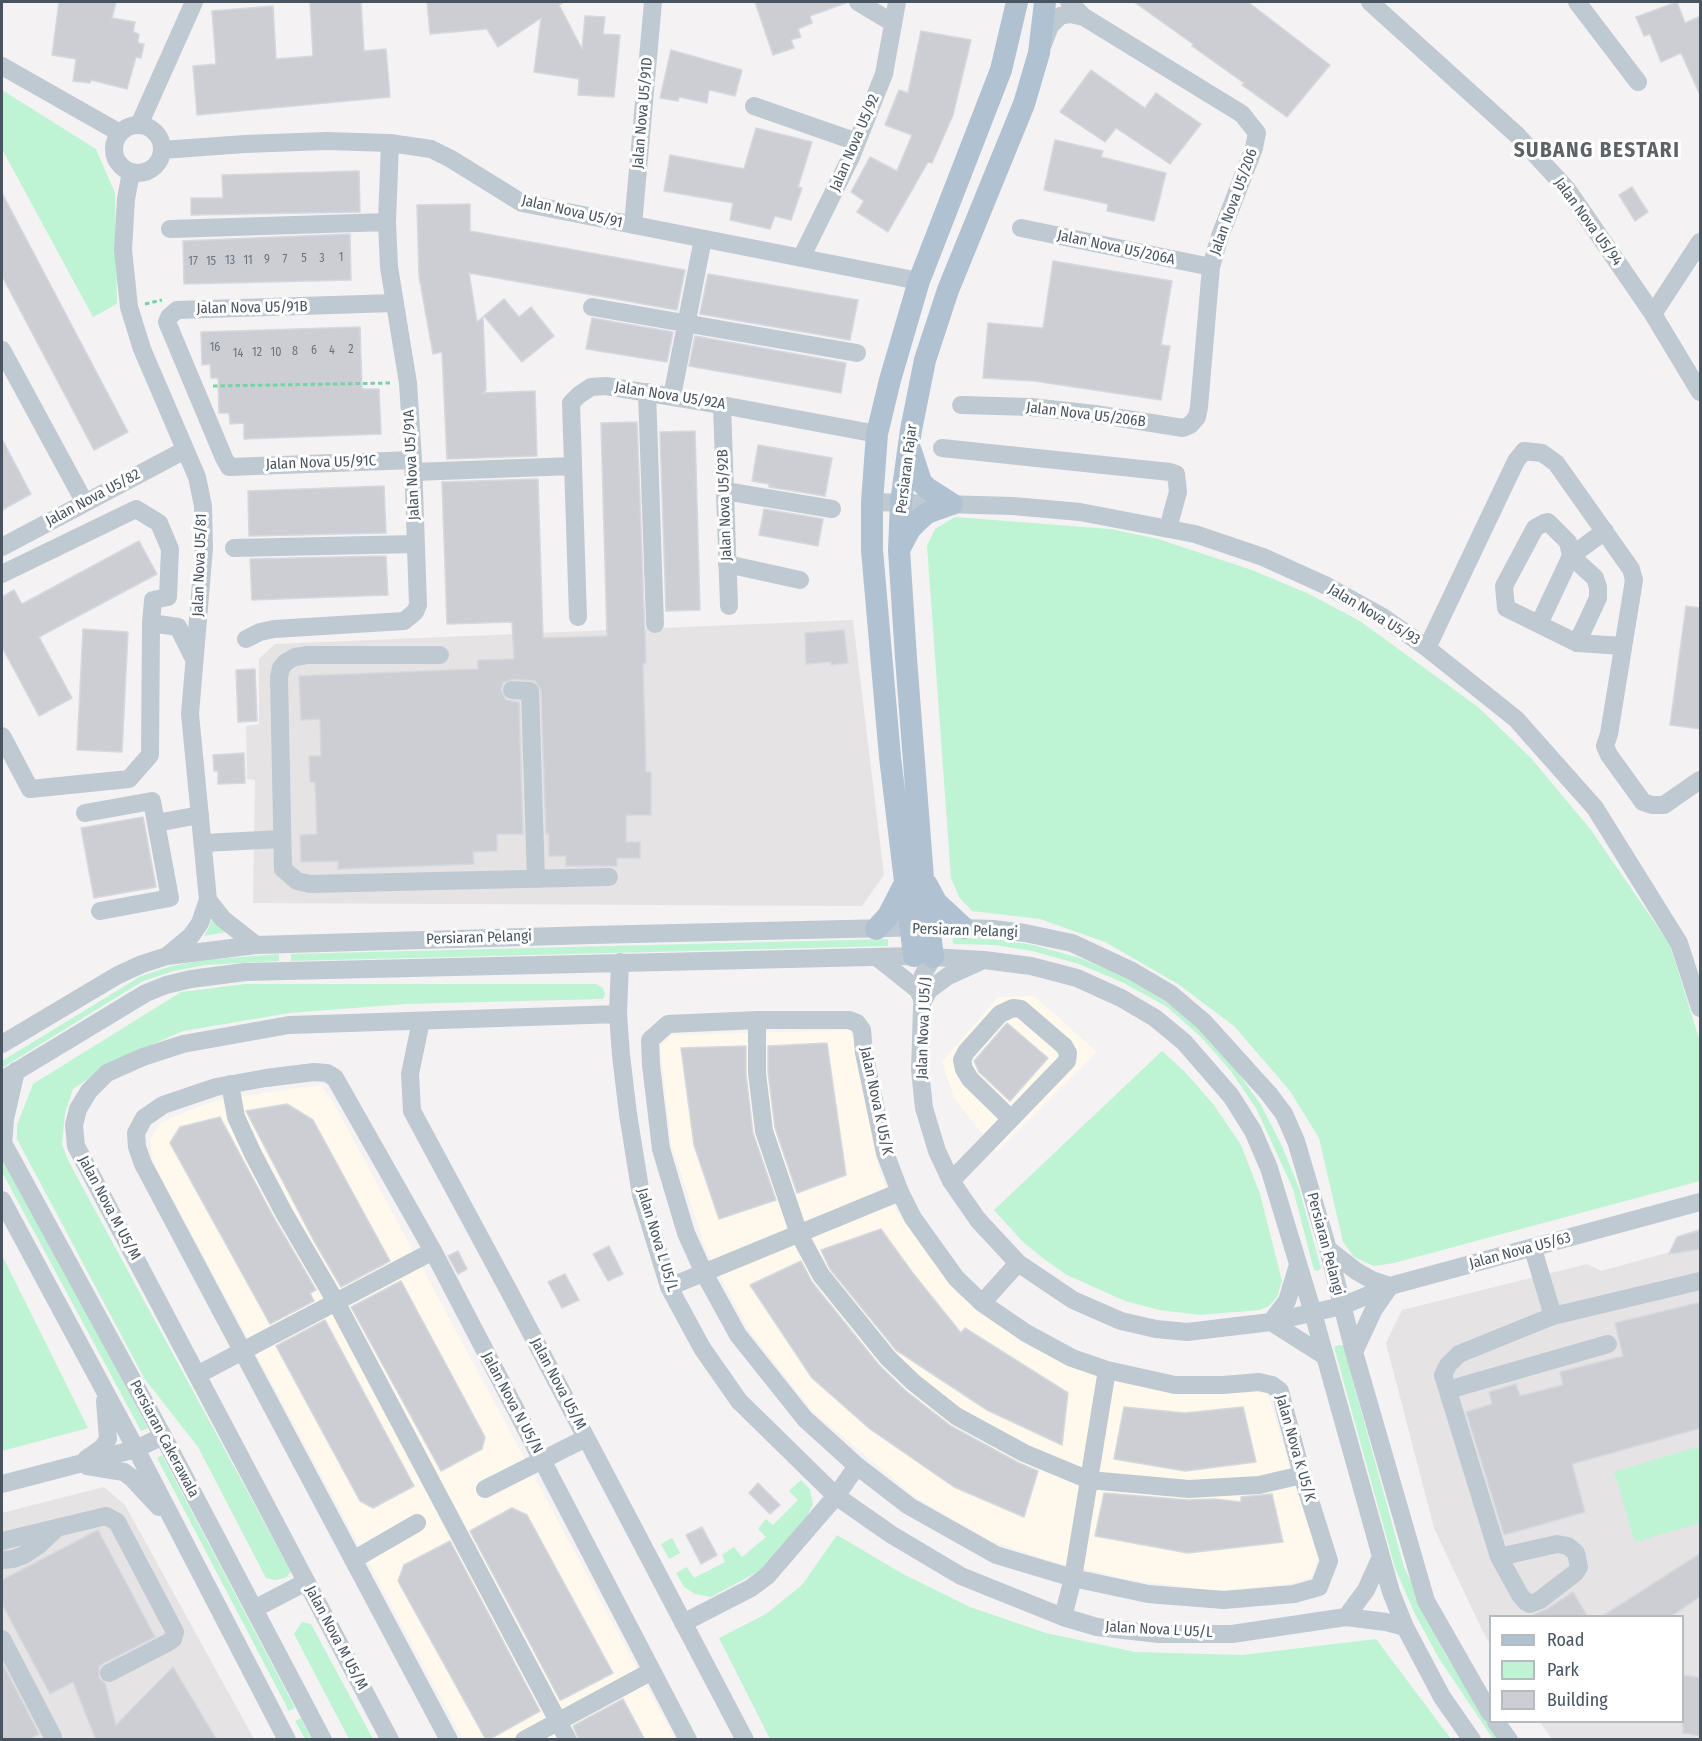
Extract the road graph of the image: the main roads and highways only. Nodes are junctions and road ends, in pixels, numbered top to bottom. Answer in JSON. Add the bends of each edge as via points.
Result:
{"nodes":[{"id":1,"x":1017,"y":2,"type":"edge"},
{"id":2,"x":1045,"y":2,"type":"edge"},
{"id":3,"x":909,"y":443,"type":"junction"},
{"id":4,"x":899,"y":550,"type":"junction"},
{"id":5,"x":914,"y":881,"type":"junction"},
{"id":6,"x":964,"y":928,"type":"road end"},
{"id":7,"x":876,"y":929,"type":"road end"},
{"id":8,"x":923,"y":963,"type":"road end"}],
"edges":[{"from":1,"to":5,"type":"main road","via":[[1001,70],[919,281],[877,434],[872,550],[890,757]]},
{"from":2,"to":3,"type":"main road","name":"Persiaran Fajar","via":[[1039,53],[1024,104],[948,290],[925,360]]},
{"from":3,"to":4,"type":"main road","name":"Persiaran Fajar"},
{"from":3,"to":4,"type":"main road","via":[[921,482],[952,504],[927,513],[910,529]]},
{"from":4,"to":5,"type":"main road","name":"Persiaran Fajar"},
{"from":5,"to":6,"type":"main road"},
{"from":5,"to":7,"type":"main road"},
{"from":5,"to":8,"type":"main road"}]}
